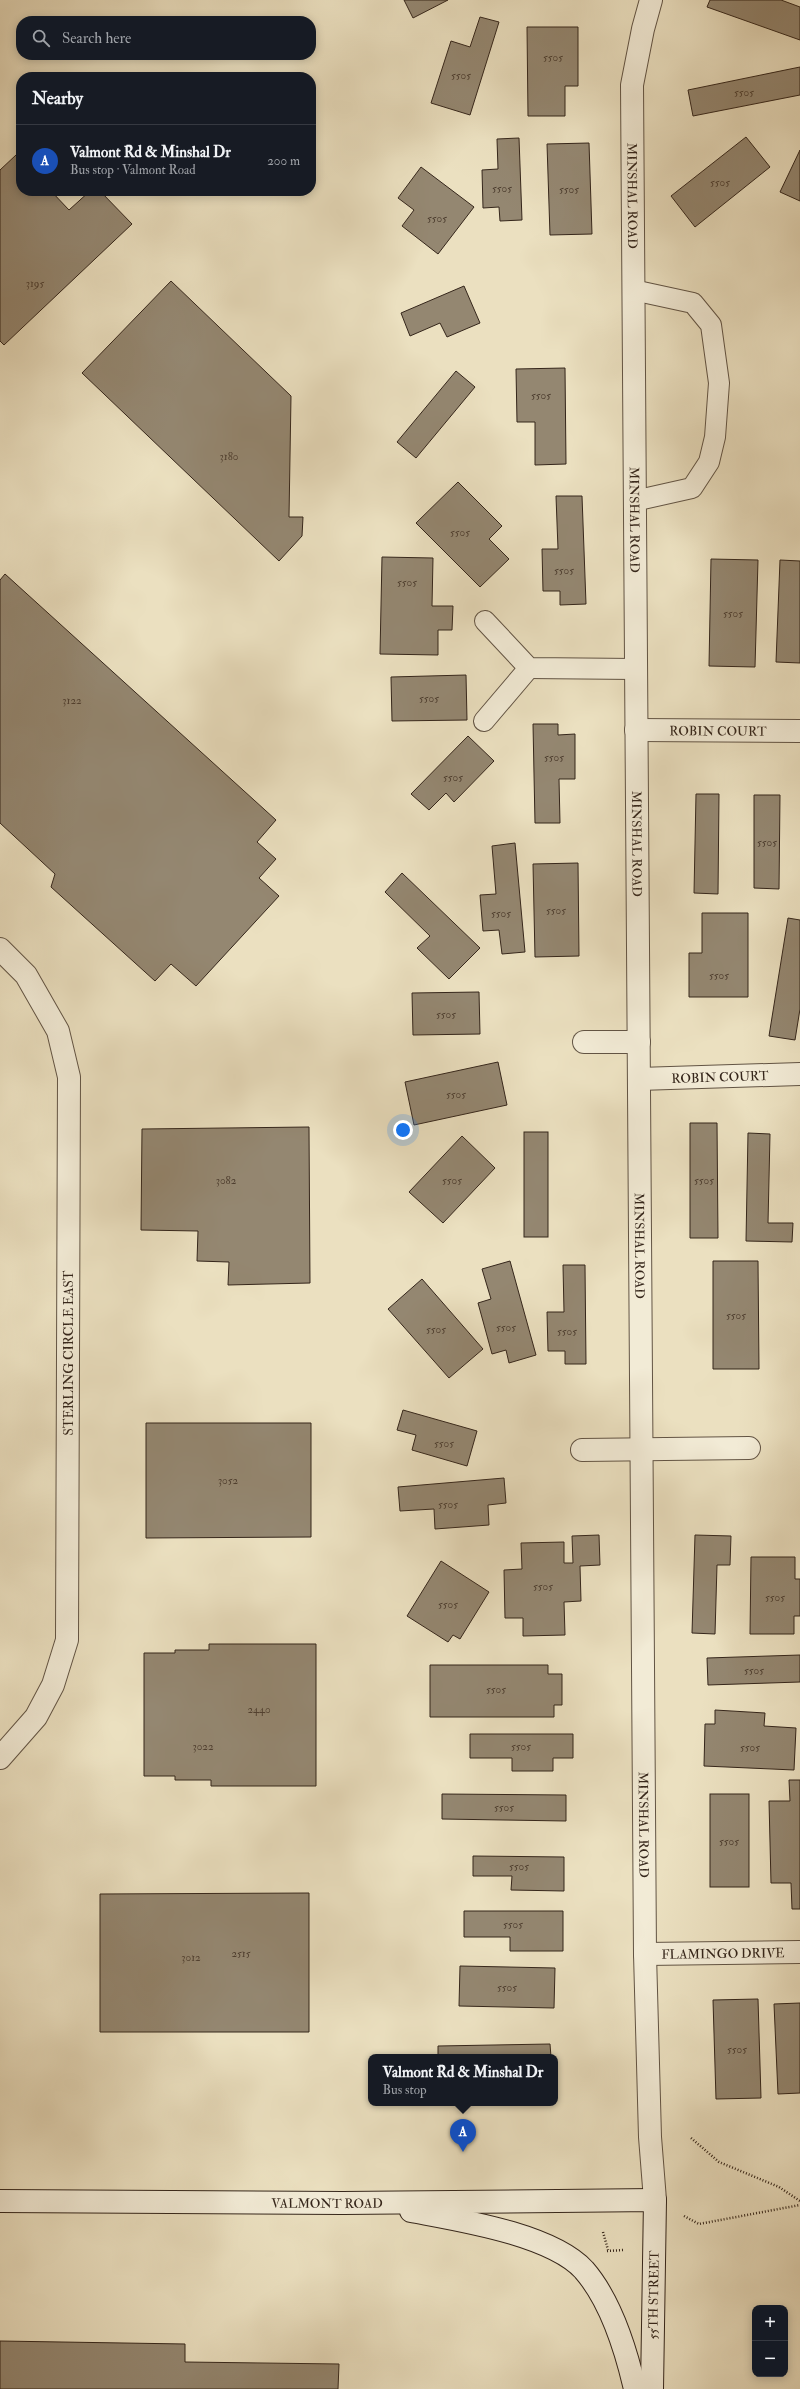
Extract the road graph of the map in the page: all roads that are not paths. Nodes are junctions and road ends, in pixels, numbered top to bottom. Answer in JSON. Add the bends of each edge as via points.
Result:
{"nodes":[{"id":1,"x":651,"y":0,"type":"edge"},
{"id":2,"x":633,"y":290,"type":"junction"},
{"id":3,"x":634,"y":501,"type":"junction"},
{"id":4,"x":485,"y":621,"type":"dead end"},
{"id":5,"x":529,"y":668,"type":"junction"},
{"id":6,"x":635,"y":669,"type":"junction"},
{"id":7,"x":484,"y":720,"type":"dead end"},
{"id":8,"x":636,"y":730,"type":"junction"},
{"id":9,"x":800,"y":731,"type":"edge"},
{"id":10,"x":0,"y":949,"type":"edge"},
{"id":11,"x":584,"y":1042,"type":"dead end"},
{"id":12,"x":639,"y":1042,"type":"junction"},
{"id":13,"x":800,"y":1074,"type":"edge"},
{"id":14,"x":639,"y":1079,"type":"junction"},
{"id":15,"x":749,"y":1448,"type":"dead end"},
{"id":16,"x":642,"y":1449,"type":"junction"},
{"id":17,"x":582,"y":1450,"type":"dead end"},
{"id":18,"x":0,"y":1758,"type":"edge"},
{"id":19,"x":800,"y":1952,"type":"edge"},
{"id":20,"x":645,"y":1954,"type":"junction"},
{"id":21,"x":655,"y":2200,"type":"junction"},
{"id":22,"x":0,"y":2201,"type":"edge"},
{"id":23,"x":368,"y":2202,"type":"junction"},
{"id":24,"x":636,"y":2389,"type":"edge"},
{"id":25,"x":652,"y":2389,"type":"edge"}],
"edges":[{"from":1,"to":2,"type":"street","name":"MINSHAL ROAD","via":[[632,85]]},
{"from":2,"to":3,"type":"street","name":"MINSHAL ROAD"},
{"from":2,"to":3,"type":"lane","via":[[693,303],[712,325],[719,383],[715,437],[709,462],[692,488]]},
{"from":3,"to":6,"type":"street","name":"MINSHAL ROAD"},
{"from":4,"to":5,"type":"lane"},
{"from":5,"to":6,"type":"lane"},
{"from":5,"to":7,"type":"lane"},
{"from":6,"to":8,"type":"street","name":"MINSHAL ROAD"},
{"from":8,"to":9,"type":"street","name":"ROBIN COURT"},
{"from":8,"to":12,"type":"street","name":"MINSHAL ROAD"},
{"from":10,"to":18,"type":"street","name":"STERLING CIRCLE EAST","via":[[26,975],[58,1030],[68,1077],[68,1132],[67,1640],[53,1685],[36,1717]]},
{"from":11,"to":12,"type":"street"},
{"from":12,"to":14,"type":"street","name":"MINSHAL ROAD"},
{"from":13,"to":14,"type":"street","name":"ROBIN COURT"},
{"from":14,"to":16,"type":"street","name":"MINSHAL ROAD"},
{"from":15,"to":16,"type":"street"},
{"from":16,"to":17,"type":"street"},
{"from":16,"to":20,"type":"street","name":"MINSHAL ROAD"},
{"from":19,"to":20,"type":"street","name":"FLAMINGO DRIVE"},
{"from":20,"to":21,"type":"street","name":"MINSHAL ROAD","via":[[650,2137]]},
{"from":21,"to":23,"type":"street","name":"VALMONT ROAD"},
{"from":21,"to":25,"type":"street","name":"55TH STREET"},
{"from":22,"to":23,"type":"street","name":"VALMONT ROAD"},
{"from":23,"to":24,"type":"street","via":[[506,2232],[565,2256],[583,2270],[602,2298],[617,2330]]}]}
